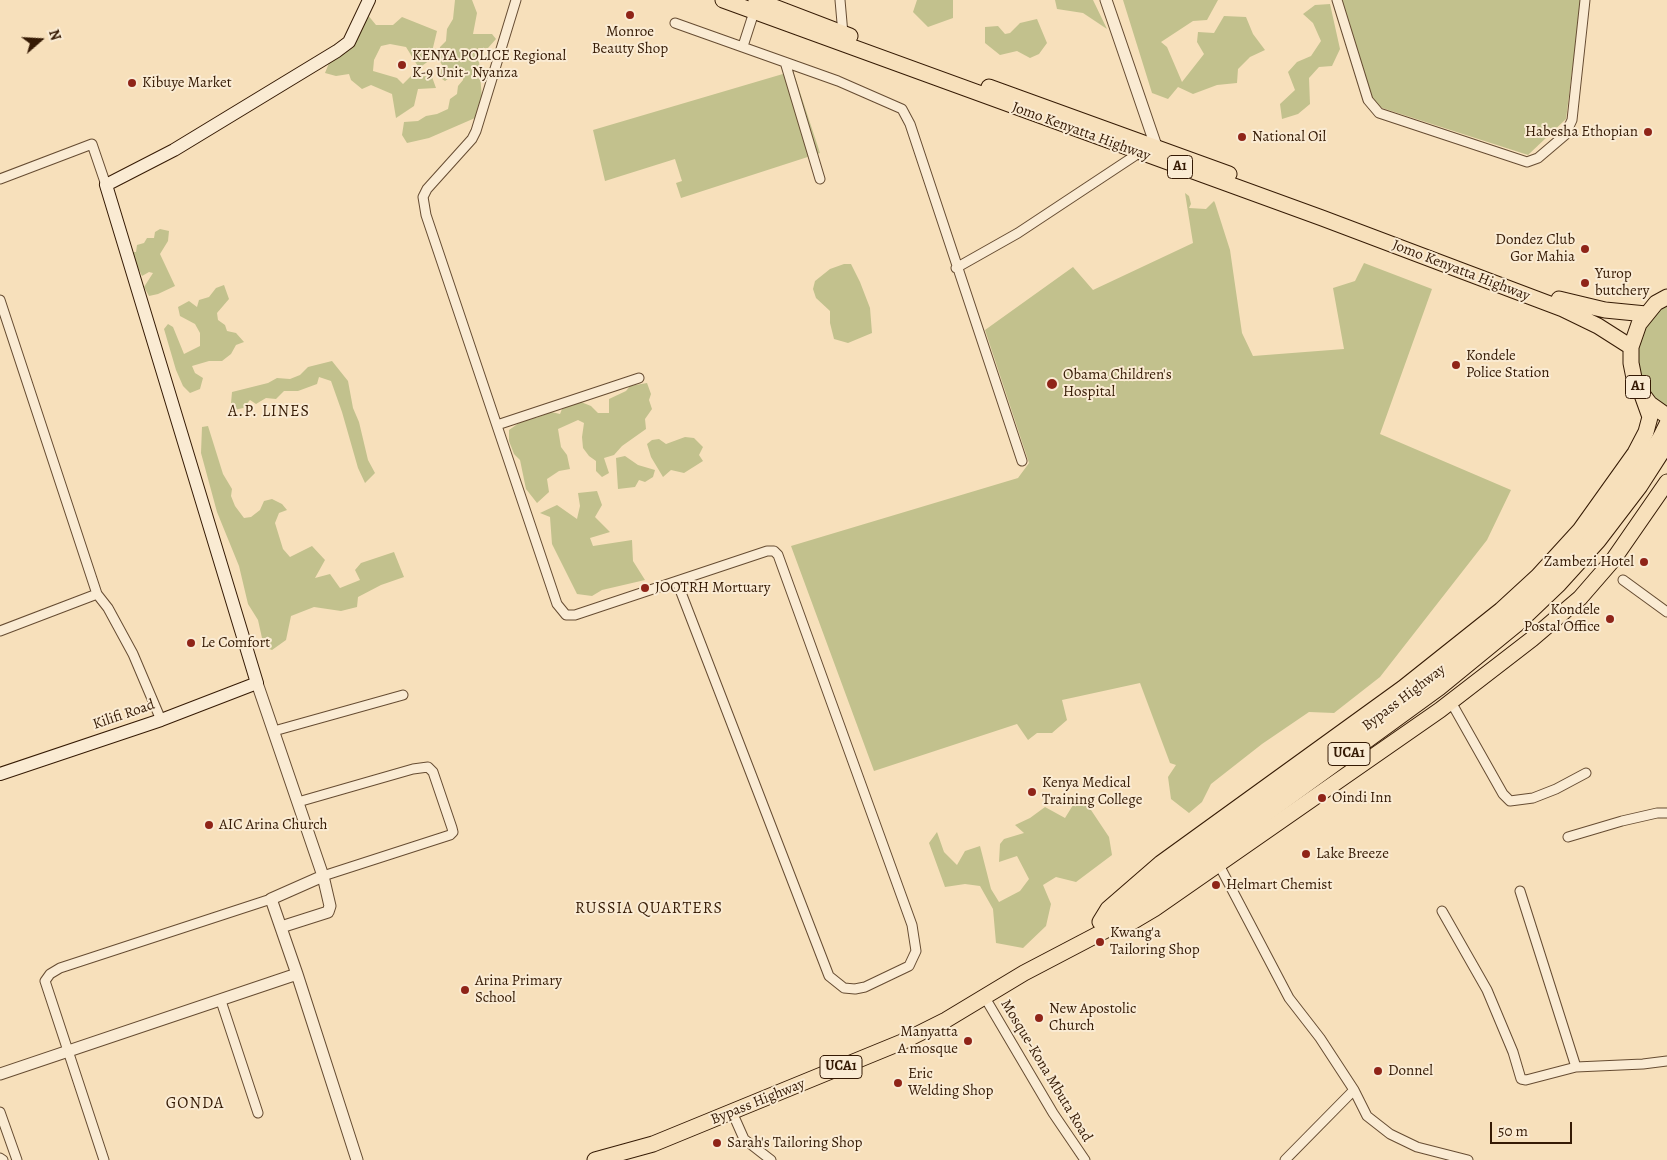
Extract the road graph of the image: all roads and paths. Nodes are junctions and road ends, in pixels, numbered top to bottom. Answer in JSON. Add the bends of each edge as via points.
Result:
{"nodes":[{"id":1,"x":369,"y":0,"type":"edge"},
{"id":2,"x":516,"y":0,"type":"edge"},
{"id":3,"x":723,"y":0,"type":"edge"},
{"id":4,"x":840,"y":0,"type":"edge"},
{"id":5,"x":1106,"y":0,"type":"edge"},
{"id":6,"x":1336,"y":0,"type":"edge"},
{"id":7,"x":1585,"y":0,"type":"edge"},
{"id":8,"x":755,"y":6,"type":"edge"},
{"id":9,"x":675,"y":23,"type":"dead end"},
{"id":10,"x":843,"y":34,"type":"junction"},
{"id":11,"x":743,"y":46,"type":"junction"},
{"id":12,"x":785,"y":62,"type":"junction"},
{"id":13,"x":1156,"y":146,"type":"junction"},
{"id":14,"x":1139,"y":153,"type":"junction"},
{"id":15,"x":0,"y":179,"type":"edge"},
{"id":16,"x":820,"y":179,"type":"dead end"},
{"id":17,"x":106,"y":185,"type":"junction"},
{"id":18,"x":956,"y":268,"type":"junction"},
{"id":19,"x":1667,"y":297,"type":"edge"},
{"id":20,"x":0,"y":300,"type":"edge"},
{"id":21,"x":1646,"y":314,"type":"junction"},
{"id":22,"x":1631,"y":347,"type":"junction"},
{"id":23,"x":639,"y":378,"type":"dead end"},
{"id":24,"x":1641,"y":392,"type":"junction"},
{"id":25,"x":1667,"y":416,"type":"edge"},
{"id":26,"x":1667,"y":424,"type":"edge"},
{"id":27,"x":497,"y":425,"type":"junction"},
{"id":28,"x":1667,"y":444,"type":"edge"},
{"id":29,"x":1022,"y":461,"type":"dead end"},
{"id":30,"x":1667,"y":482,"type":"edge"},
{"id":31,"x":1623,"y":580,"type":"dead end"},
{"id":32,"x":678,"y":582,"type":"junction"},
{"id":33,"x":97,"y":594,"type":"junction"},
{"id":34,"x":1667,"y":612,"type":"edge"},
{"id":35,"x":1512,"y":621,"type":"junction"},
{"id":36,"x":0,"y":631,"type":"edge"},
{"id":37,"x":257,"y":683,"type":"junction"},
{"id":38,"x":403,"y":695,"type":"dead end"},
{"id":39,"x":1451,"y":702,"type":"junction"},
{"id":40,"x":161,"y":720,"type":"junction"},
{"id":41,"x":274,"y":731,"type":"junction"},
{"id":42,"x":0,"y":774,"type":"edge"},
{"id":43,"x":1586,"y":774,"type":"dead end"},
{"id":44,"x":298,"y":802,"type":"junction"},
{"id":45,"x":1667,"y":813,"type":"edge"},
{"id":46,"x":1568,"y":837,"type":"dead end"},
{"id":47,"x":1218,"y":863,"type":"junction"},
{"id":48,"x":323,"y":876,"type":"junction"},
{"id":49,"x":1520,"y":891,"type":"dead end"},
{"id":50,"x":270,"y":899,"type":"junction"},
{"id":51,"x":1442,"y":912,"type":"dead end"},
{"id":52,"x":1104,"y":926,"type":"junction"},
{"id":53,"x":282,"y":927,"type":"junction"},
{"id":54,"x":297,"y":974,"type":"junction"},
{"id":55,"x":984,"y":996,"type":"junction"},
{"id":56,"x":221,"y":1001,"type":"junction"},
{"id":57,"x":66,"y":1051,"type":"junction"},
{"id":58,"x":1667,"y":1061,"type":"edge"},
{"id":59,"x":1576,"y":1067,"type":"junction"},
{"id":60,"x":0,"y":1074,"type":"edge"},
{"id":61,"x":1354,"y":1090,"type":"junction"},
{"id":62,"x":0,"y":1112,"type":"edge"},
{"id":63,"x":732,"y":1112,"type":"junction"},
{"id":64,"x":258,"y":1113,"type":"dead end"},
{"id":65,"x":0,"y":1158,"type":"edge"},
{"id":66,"x":3,"y":1160,"type":"edge"},
{"id":67,"x":17,"y":1160,"type":"edge"},
{"id":68,"x":104,"y":1160,"type":"edge"},
{"id":69,"x":357,"y":1160,"type":"edge"},
{"id":70,"x":595,"y":1160,"type":"edge"},
{"id":71,"x":771,"y":1160,"type":"edge"},
{"id":72,"x":1085,"y":1160,"type":"edge"},
{"id":73,"x":1285,"y":1160,"type":"edge"},
{"id":74,"x":1468,"y":1160,"type":"edge"}],
"edges":[{"from":1,"to":17,"type":"main road","via":[[349,42],[338,51],[174,150]]},
{"from":2,"to":27,"type":"street","via":[[476,131],[427,188],[423,197],[426,215]]},
{"from":3,"to":8,"type":"main road","name":"Jomo Kenyatta Highway","number":"A1"},
{"from":4,"to":10,"type":"street"},
{"from":5,"to":13,"type":"street"},
{"from":6,"to":7,"type":"street","via":[[1368,100],[1378,113],[1527,162],[1538,158],[1565,135],[1572,120]]},
{"from":8,"to":10,"type":"main road","name":"Jomo Kenyatta Highway","number":"A1"},
{"from":8,"to":11,"type":"street"},
{"from":8,"to":14,"type":"main road","name":"Jomo Kenyatta Highway","number":"A1"},
{"from":9,"to":11,"type":"street"},
{"from":10,"to":13,"type":"main road","name":"Jomo Kenyatta Highway","number":"A1"},
{"from":11,"to":12,"type":"street"},
{"from":12,"to":16,"type":"street"},
{"from":12,"to":18,"type":"street","via":[[847,84],[902,109],[910,124]]},
{"from":13,"to":21,"type":"main road","name":"Jomo Kenyatta Highway","number":"A1","via":[[1567,302]]},
{"from":14,"to":18,"type":"street","via":[[1018,234]]},
{"from":14,"to":22,"type":"main road","name":"Jomo Kenyatta Highway","number":"A1","via":[[1562,309]]},
{"from":15,"to":17,"type":"street","via":[[92,144]]},
{"from":17,"to":37,"type":"main road"},
{"from":18,"to":29,"type":"street"},
{"from":19,"to":21,"type":"main road","number":"A1"},
{"from":20,"to":33,"type":"street"},
{"from":21,"to":22,"type":"main road","number":"A1"},
{"from":22,"to":24,"type":"main road","number":"A1","via":[[1634,378]]},
{"from":23,"to":27,"type":"street"},
{"from":24,"to":25,"type":"main road","number":"A1","via":[[1650,404]]},
{"from":24,"to":52,"type":"main road","via":[[1650,417],[1635,453],[1580,530],[1538,576],[1403,688],[1161,863],[1108,909]]},
{"from":26,"to":35,"type":"main road","name":"Bypass Highway","number":"UCA1","via":[[1641,465],[1590,531]]},
{"from":27,"to":32,"type":"street","via":[[556,604],[566,615],[575,615]]},
{"from":28,"to":35,"type":"main road","name":"Bypass Highway","number":"UCA1","via":[[1598,541],[1559,584]]},
{"from":30,"to":39,"type":"main road","via":[[1613,560],[1580,598]]},
{"from":31,"to":34,"type":"street"},
{"from":32,"to":32,"type":"street","via":[[829,976],[844,988],[855,989],[909,966],[916,950],[912,925],[778,555],[768,551]]},
{"from":33,"to":36,"type":"street"},
{"from":33,"to":40,"type":"street","via":[[133,654]]},
{"from":35,"to":52,"type":"main road","name":"Bypass Highway","number":"UCA1"},
{"from":35,"to":52,"type":"main road","name":"Bypass Highway","number":"UCA1","via":[[1439,688],[1178,878]]},
{"from":37,"to":40,"type":"main road","name":"Kilifi Road"},
{"from":37,"to":41,"type":"street"},
{"from":38,"to":41,"type":"street"},
{"from":39,"to":43,"type":"street","via":[[1503,794],[1510,800],[1534,798]]},
{"from":39,"to":47,"type":"main road"},
{"from":40,"to":42,"type":"main road","name":"Kilifi Road"},
{"from":41,"to":44,"type":"street"},
{"from":44,"to":48,"type":"street"},
{"from":44,"to":48,"type":"street","via":[[428,767],[433,772],[452,828],[450,835]]},
{"from":45,"to":46,"type":"street","via":[[1631,819]]},
{"from":47,"to":52,"type":"main road","via":[[1127,925]]},
{"from":47,"to":61,"type":"street","via":[[1289,998]]},
{"from":48,"to":50,"type":"street"},
{"from":48,"to":53,"type":"street","via":[[330,906],[328,912]]},
{"from":49,"to":59,"type":"street"},
{"from":50,"to":53,"type":"street"},
{"from":50,"to":57,"type":"street","via":[[50,974],[45,981]]},
{"from":51,"to":59,"type":"street","via":[[1487,990],[1521,1079]]},
{"from":52,"to":55,"type":"main road","name":"Bypass Highway","number":"UCA1"},
{"from":53,"to":54,"type":"street"},
{"from":54,"to":56,"type":"street"},
{"from":54,"to":69,"type":"street"},
{"from":55,"to":63,"type":"main road","name":"Bypass Highway","number":"UCA1","via":[[902,1042]]},
{"from":55,"to":72,"type":"street","name":"Mosque-Kona Mbuta Road","via":[[1053,1113]]},
{"from":56,"to":57,"type":"street"},
{"from":56,"to":64,"type":"street"},
{"from":57,"to":60,"type":"street"},
{"from":57,"to":68,"type":"street"},
{"from":58,"to":59,"type":"street"},
{"from":61,"to":73,"type":"street"},
{"from":61,"to":74,"type":"street","via":[[1367,1116],[1390,1134],[1431,1152]]},
{"from":62,"to":67,"type":"street"},
{"from":63,"to":70,"type":"main road","name":"Bypass Highway","number":"UCA1","via":[[653,1144]]},
{"from":63,"to":71,"type":"street","via":[[744,1140]]},
{"from":65,"to":66,"type":"street"}]}
